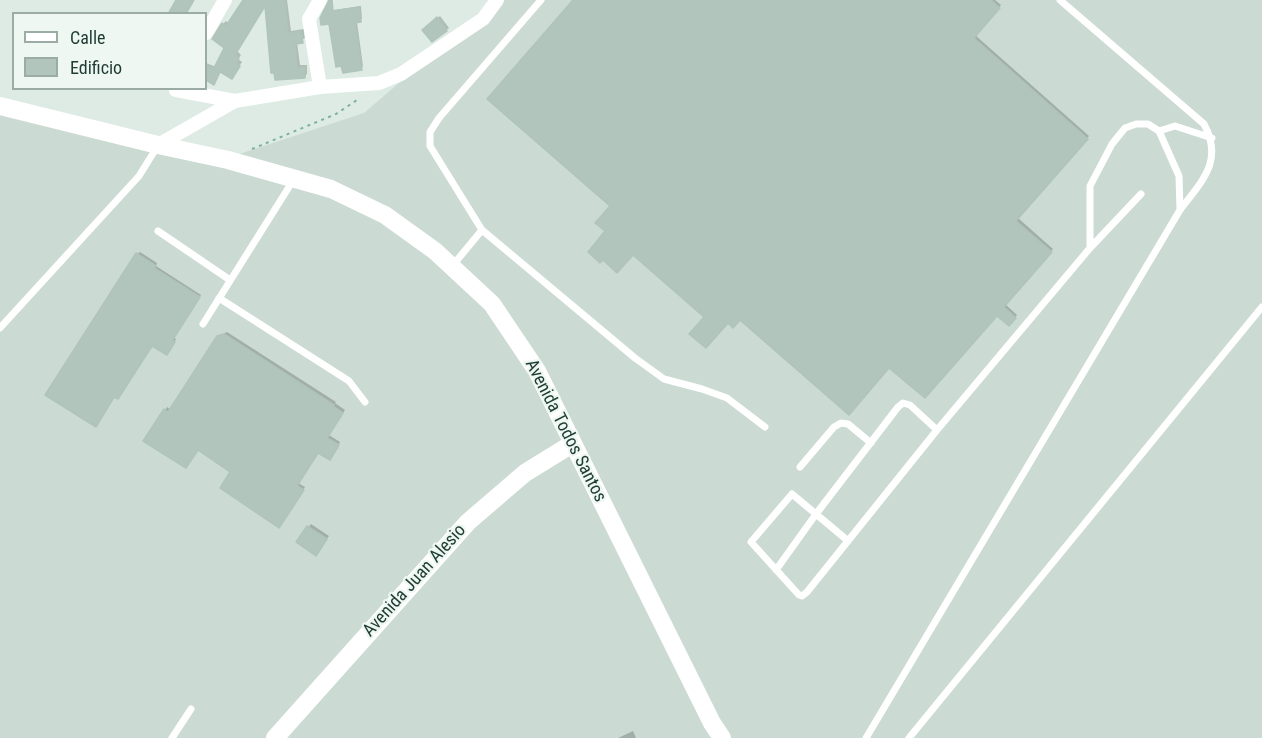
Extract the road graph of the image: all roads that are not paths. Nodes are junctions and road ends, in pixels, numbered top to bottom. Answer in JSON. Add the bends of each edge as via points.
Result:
{"nodes":[{"id":1,"x":225,"y":0,"type":"edge"},
{"id":2,"x":320,"y":0,"type":"edge"},
{"id":3,"x":497,"y":0,"type":"edge"},
{"id":4,"x":541,"y":0,"type":"edge"},
{"id":5,"x":1060,"y":0,"type":"edge"},
{"id":6,"x":207,"y":31,"type":"edge"},
{"id":7,"x":320,"y":87,"type":"junction"},
{"id":8,"x":185,"y":90,"type":"edge"},
{"id":9,"x":235,"y":101,"type":"junction"},
{"id":10,"x":0,"y":106,"type":"edge"},
{"id":11,"x":1159,"y":131,"type":"junction"},
{"id":12,"x":1212,"y":138,"type":"junction"},
{"id":13,"x":158,"y":146,"type":"junction"},
{"id":14,"x":294,"y":178,"type":"junction"},
{"id":15,"x":1141,"y":194,"type":"dead end"},
{"id":16,"x":1180,"y":210,"type":"junction"},
{"id":17,"x":482,"y":230,"type":"junction"},
{"id":18,"x":158,"y":231,"type":"dead end"},
{"id":19,"x":1090,"y":249,"type":"junction"},
{"id":20,"x":452,"y":267,"type":"junction"},
{"id":21,"x":230,"y":280,"type":"junction"},
{"id":22,"x":219,"y":298,"type":"junction"},
{"id":23,"x":1262,"y":307,"type":"edge"},
{"id":24,"x":203,"y":324,"type":"dead end"},
{"id":25,"x":0,"y":328,"type":"edge"},
{"id":26,"x":365,"y":402,"type":"dead end"},
{"id":27,"x":765,"y":427,"type":"dead end"},
{"id":28,"x":938,"y":430,"type":"junction"},
{"id":29,"x":871,"y":442,"type":"junction"},
{"id":30,"x":572,"y":444,"type":"junction"},
{"id":31,"x":800,"y":467,"type":"dead end"},
{"id":32,"x":816,"y":514,"type":"junction"},
{"id":33,"x":847,"y":540,"type":"junction"},
{"id":34,"x":776,"y":570,"type":"junction"},
{"id":35,"x":191,"y":709,"type":"dead end"},
{"id":36,"x":172,"y":738,"type":"edge"},
{"id":37,"x":275,"y":738,"type":"edge"},
{"id":38,"x":722,"y":738,"type":"edge"},
{"id":39,"x":866,"y":738,"type":"edge"},
{"id":40,"x":909,"y":738,"type":"edge"}],
"edges":[{"from":1,"to":6,"type":"street"},
{"from":2,"to":7,"type":"street","via":[[309,19]]},
{"from":3,"to":7,"type":"street","via":[[483,19],[401,74],[379,83]]},
{"from":4,"to":17,"type":"lane","via":[[430,132],[430,146]]},
{"from":5,"to":12,"type":"lane","via":[[1204,124]]},
{"from":7,"to":9,"type":"street"},
{"from":8,"to":9,"type":"street"},
{"from":9,"to":13,"type":"street"},
{"from":10,"to":13,"type":"street","name":"Avenida Todos Santos"},
{"from":11,"to":12,"type":"lane","via":[[1175,126]]},
{"from":11,"to":16,"type":"lane","via":[[1179,176]]},
{"from":11,"to":19,"type":"lane","via":[[1148,124],[1136,124],[1125,128],[1112,144],[1090,186]]},
{"from":12,"to":16,"type":"lane","via":[[1208,174]]},
{"from":13,"to":14,"type":"street","name":"Avenida Todos Santos"},
{"from":13,"to":25,"type":"lane","via":[[140,176]]},
{"from":14,"to":20,"type":"street","name":"Avenida Todos Santos","via":[[331,189],[385,215],[435,250]]},
{"from":14,"to":21,"type":"lane"},
{"from":15,"to":19,"type":"lane"},
{"from":16,"to":39,"type":"lane"},
{"from":17,"to":20,"type":"lane"},
{"from":17,"to":27,"type":"lane","via":[[664,379],[727,398]]},
{"from":18,"to":21,"type":"lane"},
{"from":19,"to":28,"type":"lane"},
{"from":20,"to":30,"type":"street","name":"Avenida Todos Santos","via":[[492,304],[537,371]]},
{"from":21,"to":22,"type":"lane"},
{"from":22,"to":24,"type":"lane"},
{"from":22,"to":26,"type":"lane","via":[[350,381]]},
{"from":23,"to":40,"type":"lane"},
{"from":28,"to":29,"type":"lane","via":[[903,403]]},
{"from":28,"to":33,"type":"lane"},
{"from":29,"to":31,"type":"lane","via":[[841,423]]},
{"from":29,"to":32,"type":"lane"},
{"from":30,"to":37,"type":"street","name":"Avenida Juan Alesio","via":[[525,472],[468,522]]},
{"from":30,"to":38,"type":"street","name":"Avenida Todos Santos"},
{"from":32,"to":33,"type":"lane"},
{"from":32,"to":34,"type":"lane"},
{"from":32,"to":34,"type":"lane","via":[[792,494],[753,539],[752,545]]},
{"from":33,"to":34,"type":"lane","via":[[802,596]]},
{"from":35,"to":36,"type":"lane"}]}
